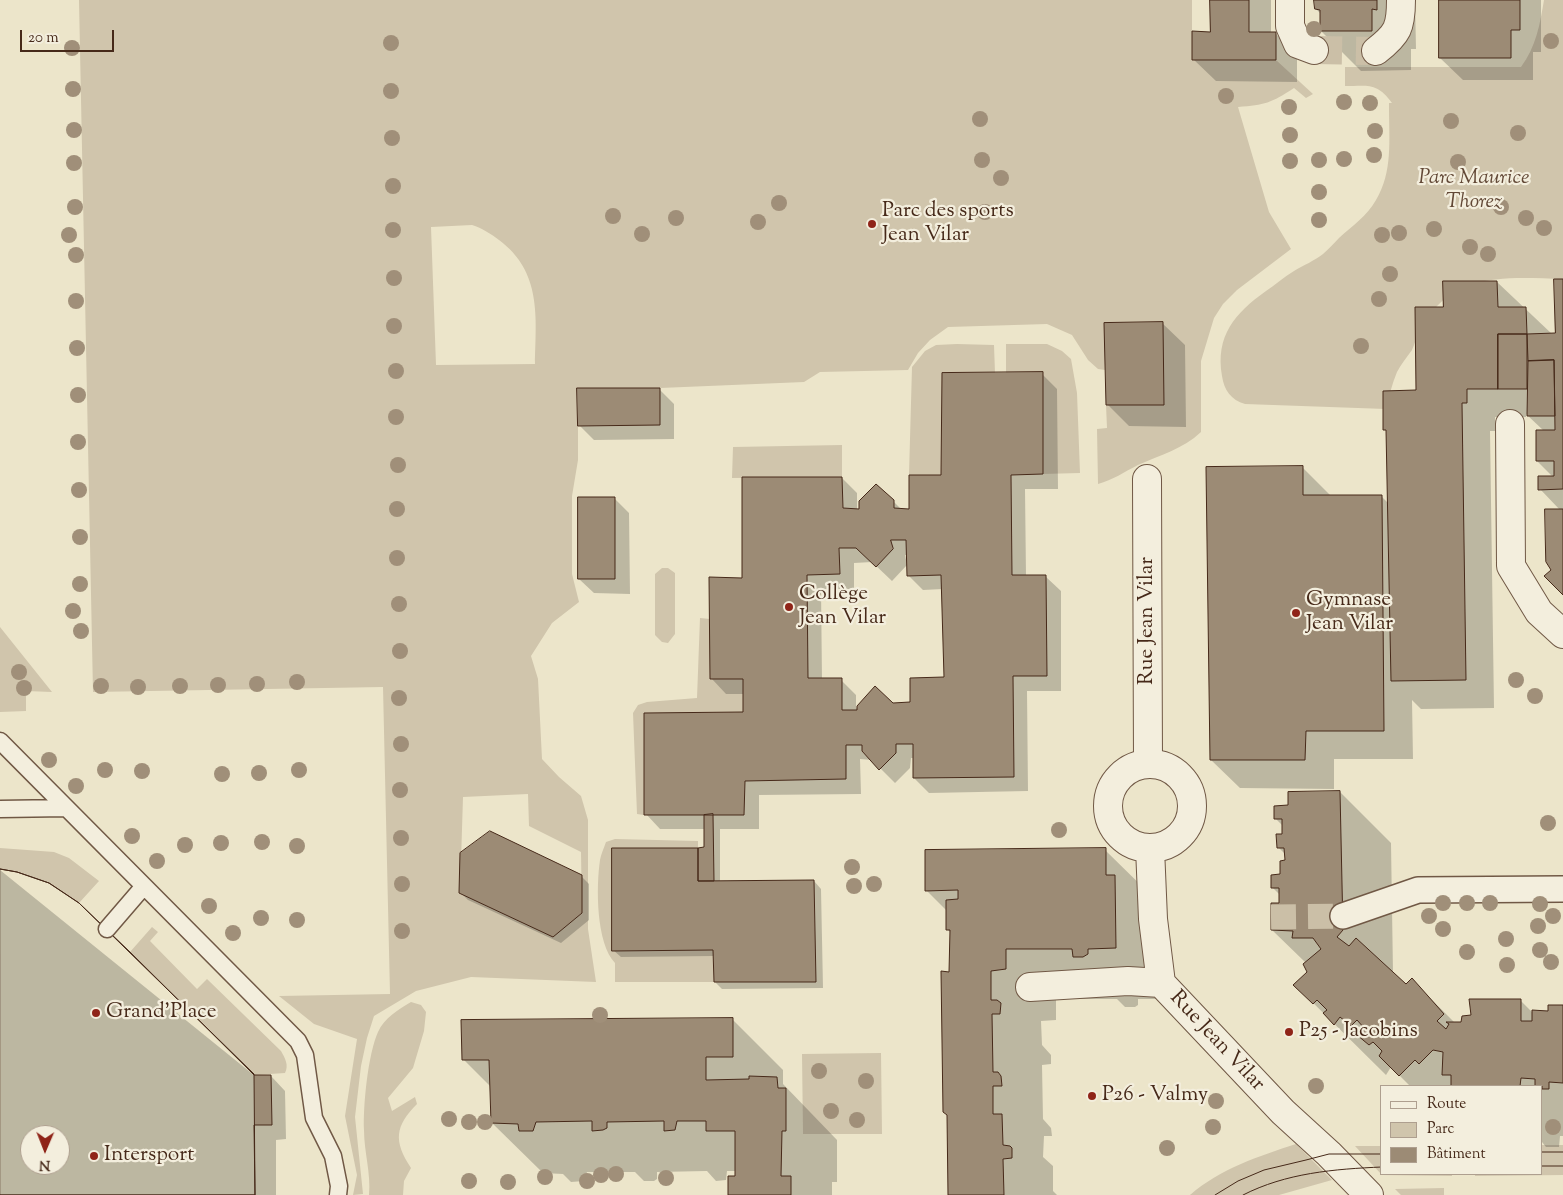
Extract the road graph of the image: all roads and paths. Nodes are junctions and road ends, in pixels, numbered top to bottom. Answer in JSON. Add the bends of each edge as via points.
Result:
{"nodes":[{"id":1,"x":1290,"y":0,"type":"edge"},
{"id":2,"x":1401,"y":0,"type":"edge"},
{"id":3,"x":1314,"y":50,"type":"tunnel mouth"},
{"id":4,"x":1376,"y":51,"type":"tunnel mouth"},
{"id":5,"x":1510,"y":424,"type":"dead end"},
{"id":6,"x":1147,"y":479,"type":"dead end"},
{"id":7,"x":1563,"y":634,"type":"edge"},
{"id":8,"x":0,"y":741,"type":"edge"},
{"id":9,"x":1148,"y":763,"type":"junction"},
{"id":10,"x":66,"y":808,"type":"junction"},
{"id":11,"x":0,"y":809,"type":"edge"},
{"id":12,"x":1150,"y":848,"type":"junction"},
{"id":13,"x":144,"y":886,"type":"junction"},
{"id":14,"x":1563,"y":888,"type":"edge"},
{"id":15,"x":1343,"y":916,"type":"tunnel mouth"},
{"id":16,"x":107,"y":929,"type":"dead end"},
{"id":17,"x":1161,"y":983,"type":"junction"},
{"id":18,"x":1030,"y":987,"type":"dead end"},
{"id":19,"x":338,"y":1195,"type":"edge"},
{"id":20,"x":1369,"y":1195,"type":"edge"}],
"edges":[{"from":1,"to":3,"type":"street","via":[[1290,26],[1298,44]]},
{"from":2,"to":4,"type":"street","via":[[1401,20],[1391,39]]},
{"from":5,"to":7,"type":"street","via":[[1510,566],[1539,612]]},
{"from":6,"to":9,"type":"street","name":"Rue Jean Vilar"},
{"from":8,"to":10,"type":"lane"},
{"from":9,"to":12,"type":"street","via":[[1134,766],[1119,776],[1110,791],[1107,805],[1115,830],[1139,847]]},
{"from":9,"to":12,"type":"street","via":[[1164,765],[1179,774],[1189,787],[1193,803],[1191,819],[1179,838]]},
{"from":10,"to":11,"type":"lane"},
{"from":10,"to":13,"type":"lane"},
{"from":12,"to":17,"type":"street","name":"Rue Jean Vilar","via":[[1153,919]]},
{"from":13,"to":16,"type":"lane"},
{"from":13,"to":19,"type":"lane","via":[[298,1041],[305,1055],[314,1118],[333,1156]]},
{"from":14,"to":15,"type":"street","via":[[1418,890]]},
{"from":17,"to":18,"type":"street","via":[[1128,981]]},
{"from":17,"to":20,"type":"street","name":"Rue Jean Vilar","via":[[1283,1112]]}]}
